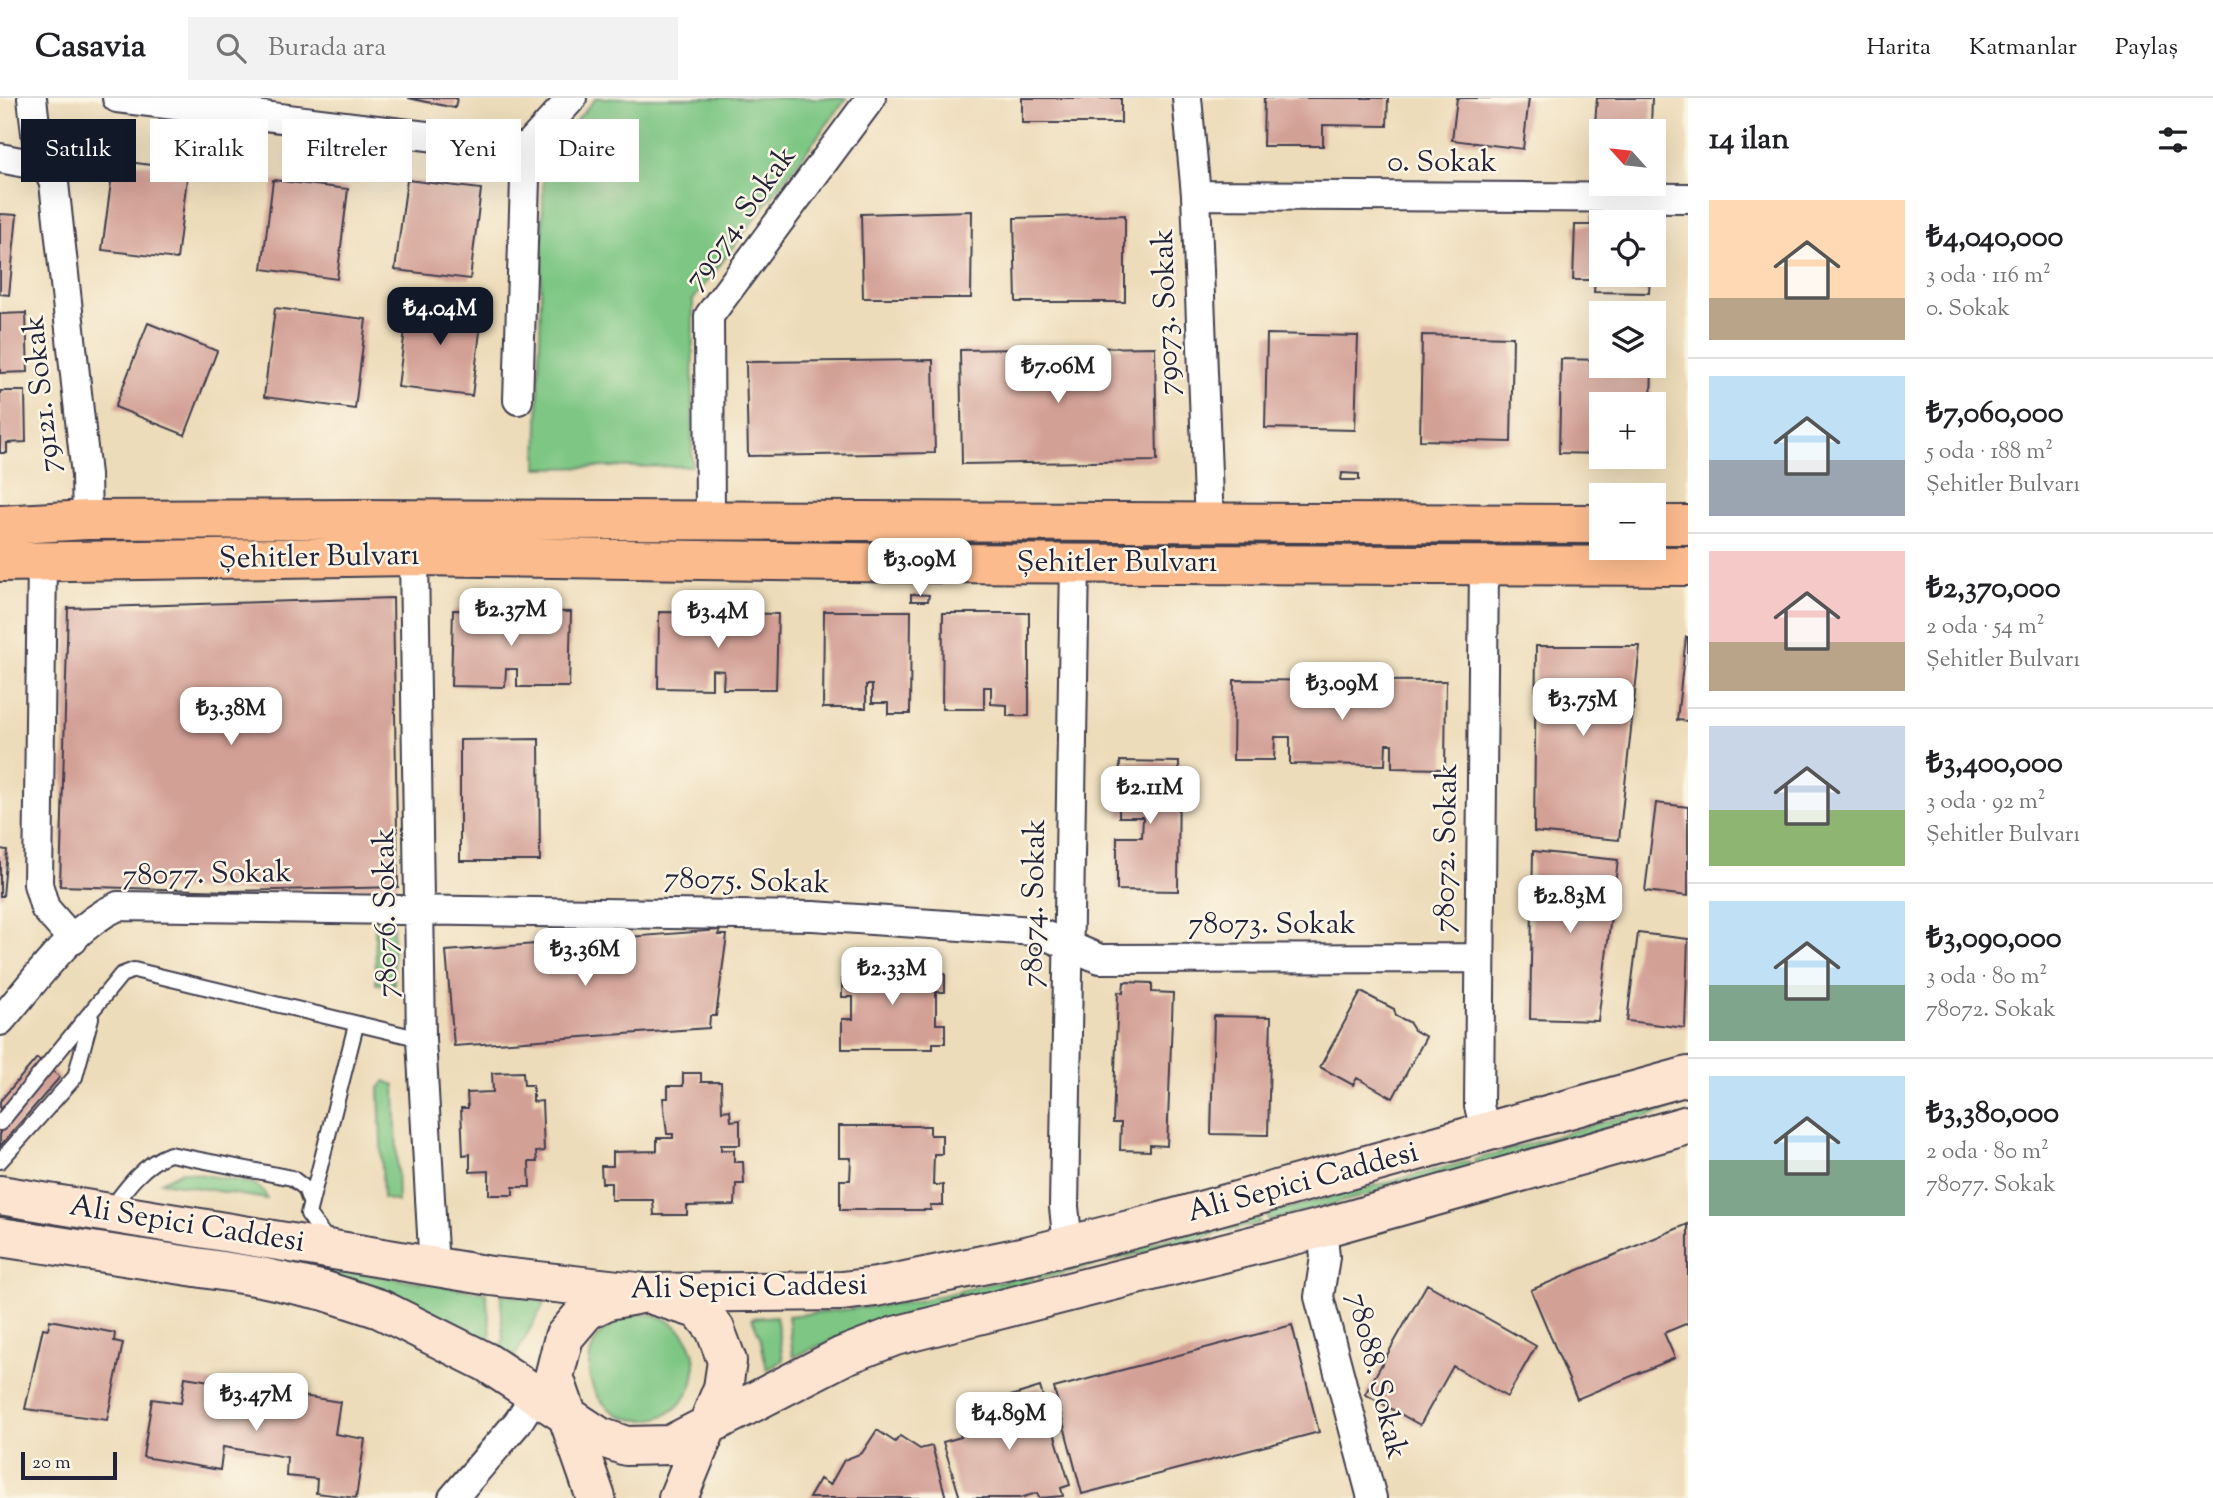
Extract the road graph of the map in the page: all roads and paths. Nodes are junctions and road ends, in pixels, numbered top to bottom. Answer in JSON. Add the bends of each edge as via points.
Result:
{"nodes":[{"id":1,"x":117,"y":98,"type":"edge"},
{"id":2,"x":572,"y":98,"type":"edge"},
{"id":3,"x":871,"y":98,"type":"edge"},
{"id":4,"x":1187,"y":98,"type":"edge"},
{"id":5,"x":35,"y":99,"type":"edge"},
{"id":6,"x":36,"y":119,"type":"edge"},
{"id":7,"x":526,"y":148,"type":"junction"},
{"id":8,"x":0,"y":159,"type":"edge"},
{"id":9,"x":21,"y":163,"type":"edge"},
{"id":10,"x":54,"y":182,"type":"edge"},
{"id":11,"x":1196,"y":195,"type":"junction"},
{"id":12,"x":1688,"y":198,"type":"edge"},
{"id":13,"x":518,"y":400,"type":"dead end"},
{"id":14,"x":710,"y":519,"type":"junction"},
{"id":15,"x":87,"y":520,"type":"junction"},
{"id":16,"x":1209,"y":524,"type":"junction"},
{"id":17,"x":1589,"y":524,"type":"edge"},
{"id":18,"x":0,"y":525,"type":"edge"},
{"id":19,"x":1666,"y":525,"type":"edge"},
{"id":20,"x":1688,"y":525,"type":"edge"},
{"id":21,"x":414,"y":556,"type":"junction"},
{"id":22,"x":42,"y":561,"type":"junction"},
{"id":23,"x":0,"y":562,"type":"edge"},
{"id":24,"x":1075,"y":562,"type":"junction"},
{"id":25,"x":1484,"y":563,"type":"junction"},
{"id":26,"x":1688,"y":566,"type":"edge"},
{"id":27,"x":421,"y":908,"type":"junction"},
{"id":28,"x":73,"y":940,"type":"junction"},
{"id":29,"x":1068,"y":946,"type":"junction"},
{"id":30,"x":1479,"y":958,"type":"junction"},
{"id":31,"x":93,"y":1010,"type":"junction"},
{"id":32,"x":0,"y":1021,"type":"edge"},
{"id":33,"x":356,"y":1025,"type":"junction"},
{"id":34,"x":421,"y":1039,"type":"junction"},
{"id":35,"x":1688,"y":1076,"type":"edge"},
{"id":36,"x":0,"y":1123,"type":"edge"},
{"id":37,"x":1688,"y":1125,"type":"edge"},
{"id":38,"x":1486,"y":1133,"type":"junction"},
{"id":39,"x":0,"y":1161,"type":"edge"},
{"id":40,"x":0,"y":1195,"type":"edge"},
{"id":41,"x":310,"y":1202,"type":"junction"},
{"id":42,"x":108,"y":1212,"type":"junction"},
{"id":43,"x":1322,"y":1228,"type":"junction"},
{"id":44,"x":0,"y":1237,"type":"edge"},
{"id":45,"x":1068,"y":1245,"type":"junction"},
{"id":46,"x":333,"y":1248,"type":"junction"},
{"id":47,"x":434,"y":1269,"type":"junction"},
{"id":48,"x":646,"y":1293,"type":"junction"},
{"id":49,"x":534,"y":1397,"type":"junction"},
{"id":50,"x":572,"y":1422,"type":"junction"},
{"id":51,"x":705,"y":1426,"type":"junction"},
{"id":52,"x":453,"y":1498,"type":"edge"},
{"id":53,"x":596,"y":1498,"type":"edge"},
{"id":54,"x":678,"y":1498,"type":"edge"},
{"id":55,"x":1372,"y":1498,"type":"edge"}],
"edges":[{"from":1,"to":7,"type":"street"},
{"from":2,"to":7,"type":"street"},
{"from":3,"to":14,"type":"street","name":"79074. Sokak","via":[[709,316]]},
{"from":4,"to":11,"type":"street","name":"79073. Sokak"},
{"from":5,"to":6,"type":"street","name":"79121. Sokak"},
{"from":7,"to":13,"type":"street"},
{"from":8,"to":9,"type":"street"},
{"from":10,"to":15,"type":"street","name":"79121. Sokak"},
{"from":11,"to":12,"type":"street","name":"0. Sokak"},
{"from":11,"to":16,"type":"street","name":"79073. Sokak"},
{"from":14,"to":15,"type":"main road","name":"Şehitler Bulvarı"},
{"from":14,"to":16,"type":"main road","name":"Şehitler Bulvarı"},
{"from":15,"to":18,"type":"main road","name":"Şehitler Bulvarı"},
{"from":16,"to":17,"type":"main road","name":"Şehitler Bulvarı"},
{"from":19,"to":20,"type":"main road"},
{"from":21,"to":22,"type":"main road","name":"Şehitler Bulvarı"},
{"from":21,"to":24,"type":"main road","name":"Şehitler Bulvarı"},
{"from":21,"to":27,"type":"street","name":"78076. Sokak"},
{"from":22,"to":23,"type":"main road","name":"Şehitler Bulvarı"},
{"from":22,"to":28,"type":"street","via":[[38,884],[45,908]]},
{"from":24,"to":25,"type":"main road","name":"Şehitler Bulvarı"},
{"from":24,"to":29,"type":"street","name":"78074. Sokak"},
{"from":25,"to":26,"type":"main road","name":"Şehitler Bulvarı"},
{"from":25,"to":30,"type":"street","name":"78072. Sokak"},
{"from":27,"to":28,"type":"street","name":"78077. Sokak","via":[[118,905],[99,915]]},
{"from":27,"to":29,"type":"street","name":"78075. Sokak","via":[[813,916],[1035,931]]},
{"from":27,"to":34,"type":"street","name":"78076. Sokak"},
{"from":28,"to":32,"type":"street","name":"78077. Sokak"},
{"from":29,"to":30,"type":"street","name":"78073. Sokak","via":[[1100,958]]},
{"from":29,"to":45,"type":"street","name":"78074. Sokak","via":[[1064,1207]]},
{"from":30,"to":38,"type":"street","name":"78072. Sokak","via":[[1479,1106]]},
{"from":31,"to":33,"type":"lane","via":[[121,975],[134,970]]},
{"from":31,"to":36,"type":"lane"},
{"from":31,"to":39,"type":"lane","via":[[75,1077]]},
{"from":33,"to":34,"type":"lane"},
{"from":33,"to":41,"type":"lane"},
{"from":34,"to":47,"type":"street","name":"78076. Sokak"},
{"from":35,"to":38,"type":"main road","name":"Ali Sepici Caddesi"},
{"from":37,"to":43,"type":"main road","name":"Ali Sepici Caddesi"},
{"from":38,"to":45,"type":"main road","name":"Ali Sepici Caddesi"},
{"from":40,"to":42,"type":"main road","name":"Ali Sepici Caddesi"},
{"from":41,"to":42,"type":"lane","via":[[305,1188],[292,1178],[170,1154],[158,1158],[128,1185]]},
{"from":41,"to":46,"type":"lane","via":[[308,1214]]},
{"from":42,"to":46,"type":"main road","name":"Ali Sepici Caddesi"},
{"from":43,"to":51,"type":"main road","name":"Ali Sepici Caddesi","via":[[895,1336],[843,1356]]},
{"from":43,"to":55,"type":"street","name":"78088. Sokak","via":[[1325,1257],[1318,1297]]},
{"from":44,"to":49,"type":"main road","name":"Ali Sepici Caddesi","via":[[325,1290],[380,1309],[486,1362]]},
{"from":45,"to":48,"type":"main road","name":"Ali Sepici Caddesi","via":[[842,1291]]},
{"from":46,"to":47,"type":"main road","name":"Ali Sepici Caddesi"},
{"from":47,"to":48,"type":"main road","name":"Ali Sepici Caddesi"},
{"from":48,"to":50,"type":"main road","via":[[608,1300],[587,1310],[564,1337],[554,1377]]},
{"from":48,"to":51,"type":"main road","via":[[700,1310],[715,1329],[727,1361],[723,1388]]},
{"from":49,"to":50,"type":"main road","name":"Ali Sepici Caddesi"},
{"from":49,"to":52,"type":"street"},
{"from":50,"to":51,"type":"main road","via":[[626,1446],[670,1445]]},
{"from":50,"to":53,"type":"main road"},
{"from":51,"to":54,"type":"main road"}]}
